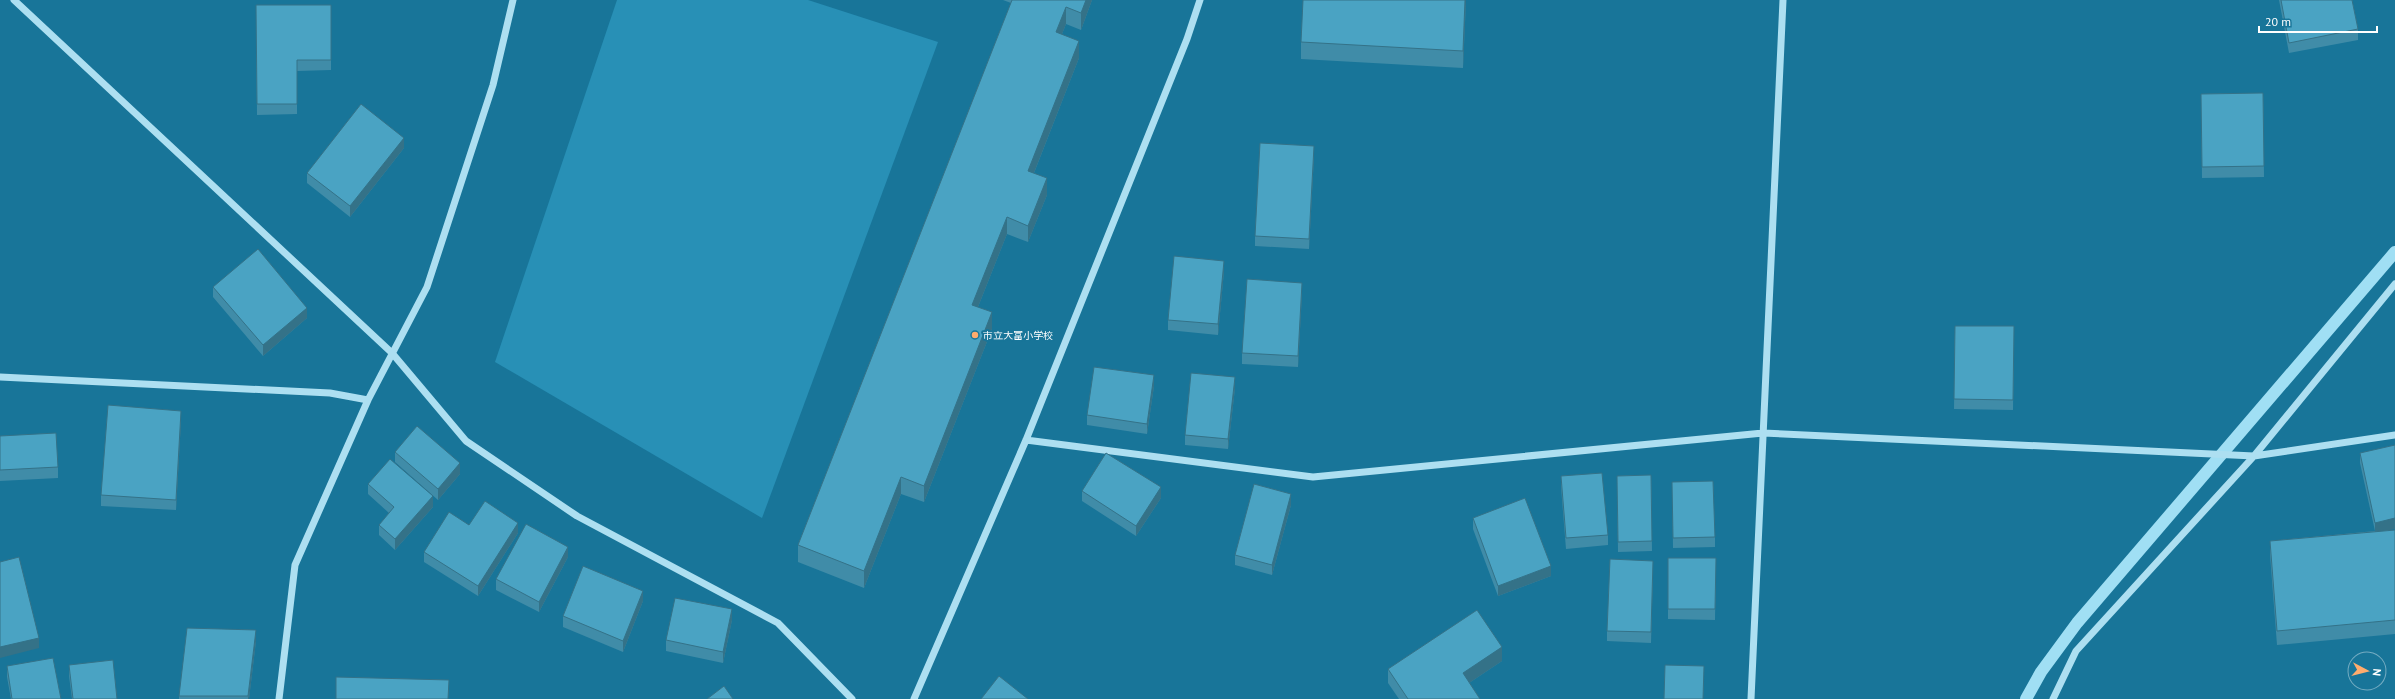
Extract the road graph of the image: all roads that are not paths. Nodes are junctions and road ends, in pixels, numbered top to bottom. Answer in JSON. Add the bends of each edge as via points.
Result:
{"nodes":[{"id":1,"x":14,"y":0,"type":"edge"},
{"id":2,"x":513,"y":0,"type":"edge"},
{"id":3,"x":1200,"y":0,"type":"edge"},
{"id":4,"x":1782,"y":0,"type":"edge"},
{"id":5,"x":2395,"y":284,"type":"edge"},
{"id":6,"x":392,"y":352,"type":"junction"},
{"id":7,"x":0,"y":377,"type":"edge"},
{"id":8,"x":368,"y":400,"type":"junction"},
{"id":9,"x":1763,"y":433,"type":"junction"},
{"id":10,"x":2395,"y":435,"type":"edge"},
{"id":11,"x":1026,"y":440,"type":"junction"},
{"id":12,"x":2254,"y":456,"type":"junction"},
{"id":13,"x":279,"y":699,"type":"edge"},
{"id":14,"x":852,"y":699,"type":"edge"},
{"id":15,"x":914,"y":699,"type":"edge"},
{"id":16,"x":1751,"y":699,"type":"edge"},
{"id":17,"x":2053,"y":699,"type":"edge"}],
"edges":[{"from":1,"to":6,"type":"street"},
{"from":2,"to":6,"type":"street","via":[[493,85],[427,287]]},
{"from":3,"to":11,"type":"street","via":[[1187,39]]},
{"from":4,"to":9,"type":"street"},
{"from":5,"to":12,"type":"street"},
{"from":6,"to":8,"type":"street"},
{"from":6,"to":14,"type":"street","via":[[466,441],[577,516],[778,623]]},
{"from":7,"to":8,"type":"street","via":[[330,393]]},
{"from":8,"to":13,"type":"street","via":[[295,565]]},
{"from":9,"to":11,"type":"street","via":[[1312,477]]},
{"from":9,"to":12,"type":"street"},
{"from":9,"to":16,"type":"street"},
{"from":10,"to":12,"type":"street"},
{"from":11,"to":15,"type":"street"},
{"from":12,"to":17,"type":"street","via":[[2076,652]]}]}
